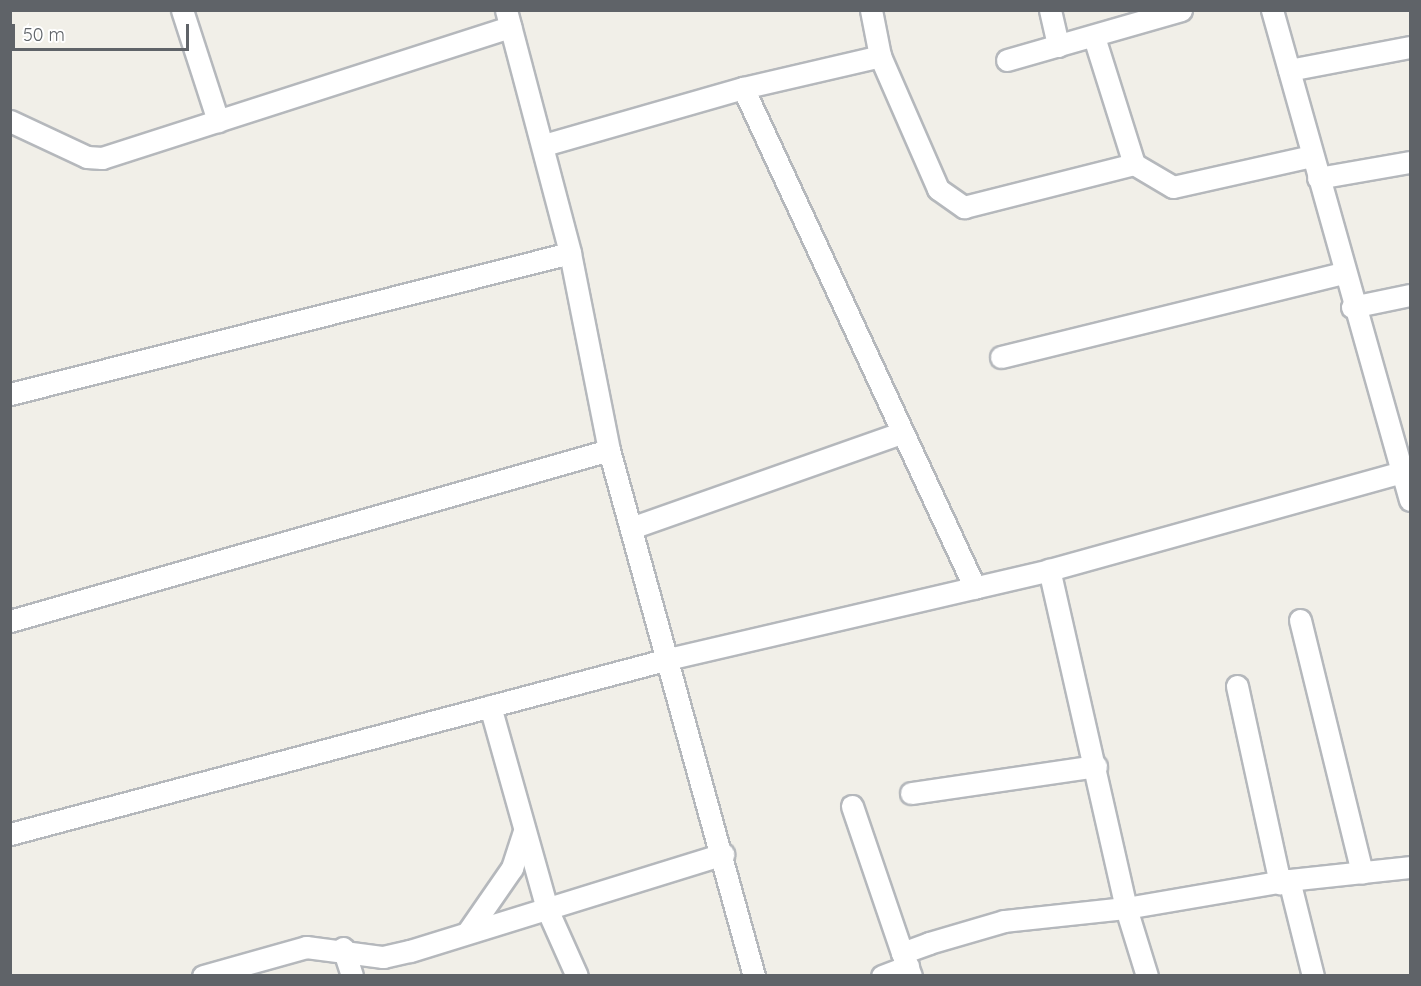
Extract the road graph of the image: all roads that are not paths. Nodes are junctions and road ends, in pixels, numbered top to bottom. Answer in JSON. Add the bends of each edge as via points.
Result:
{"nodes":[{"id":1,"x":182,"y":10,"type":"edge"},
{"id":2,"x":871,"y":10,"type":"edge"},
{"id":3,"x":1050,"y":10,"type":"edge"},
{"id":4,"x":1181,"y":10,"type":"edge"},
{"id":5,"x":1272,"y":10,"type":"edge"},
{"id":6,"x":508,"y":19,"type":"edge"},
{"id":7,"x":1094,"y":37,"type":"junction"},
{"id":8,"x":1058,"y":46,"type":"junction"},
{"id":9,"x":1410,"y":47,"type":"edge"},
{"id":10,"x":880,"y":56,"type":"junction"},
{"id":11,"x":1007,"y":60,"type":"dead end"},
{"id":12,"x":1289,"y":70,"type":"junction"},
{"id":13,"x":743,"y":88,"type":"junction"},
{"id":14,"x":10,"y":121,"type":"edge"},
{"id":15,"x":218,"y":121,"type":"junction"},
{"id":16,"x":544,"y":145,"type":"junction"},
{"id":17,"x":1312,"y":156,"type":"junction"},
{"id":18,"x":1410,"y":162,"type":"edge"},
{"id":19,"x":1134,"y":164,"type":"junction"},
{"id":20,"x":1318,"y":178,"type":"junction"},
{"id":21,"x":570,"y":253,"type":"junction"},
{"id":22,"x":1343,"y":273,"type":"junction"},
{"id":23,"x":1410,"y":295,"type":"edge"},
{"id":24,"x":1352,"y":307,"type":"junction"},
{"id":25,"x":1001,"y":357,"type":"dead end"},
{"id":26,"x":10,"y":394,"type":"edge"},
{"id":27,"x":901,"y":433,"type":"junction"},
{"id":28,"x":609,"y":450,"type":"junction"},
{"id":29,"x":1407,"y":471,"type":"edge"},
{"id":30,"x":1410,"y":500,"type":"edge"},
{"id":31,"x":631,"y":528,"type":"junction"},
{"id":32,"x":1049,"y":570,"type":"junction"},
{"id":33,"x":975,"y":588,"type":"junction"},
{"id":34,"x":1300,"y":620,"type":"dead end"},
{"id":35,"x":10,"y":621,"type":"edge"},
{"id":36,"x":668,"y":659,"type":"junction"},
{"id":37,"x":1237,"y":686,"type":"dead end"},
{"id":38,"x":490,"y":706,"type":"junction"},
{"id":39,"x":1096,"y":766,"type":"junction"},
{"id":40,"x":910,"y":793,"type":"dead end"},
{"id":41,"x":852,"y":806,"type":"dead end"},
{"id":42,"x":524,"y":831,"type":"junction"},
{"id":43,"x":10,"y":834,"type":"edge"},
{"id":44,"x":723,"y":854,"type":"junction"},
{"id":45,"x":1410,"y":867,"type":"edge"},
{"id":46,"x":1362,"y":872,"type":"junction"},
{"id":47,"x":1284,"y":881,"type":"junction"},
{"id":48,"x":1125,"y":908,"type":"junction"},
{"id":49,"x":547,"y":909,"type":"junction"},
{"id":50,"x":468,"y":933,"type":"junction"},
{"id":51,"x":343,"y":948,"type":"junction"},
{"id":52,"x":907,"y":965,"type":"edge"},
{"id":53,"x":203,"y":975,"type":"edge"},
{"id":54,"x":352,"y":975,"type":"edge"},
{"id":55,"x":577,"y":975,"type":"edge"},
{"id":56,"x":754,"y":975,"type":"edge"},
{"id":57,"x":882,"y":975,"type":"edge"},
{"id":58,"x":1147,"y":975,"type":"edge"},
{"id":59,"x":1312,"y":975,"type":"edge"}],
"edges":[{"from":1,"to":15,"type":"street"},
{"from":2,"to":10,"type":"street"},
{"from":3,"to":8,"type":"street"},
{"from":4,"to":7,"type":"street"},
{"from":5,"to":12,"type":"street"},
{"from":6,"to":15,"type":"street"},
{"from":6,"to":16,"type":"street"},
{"from":7,"to":8,"type":"street"},
{"from":7,"to":19,"type":"street"},
{"from":8,"to":11,"type":"street"},
{"from":9,"to":12,"type":"street"},
{"from":10,"to":13,"type":"street"},
{"from":10,"to":19,"type":"street","via":[[949,201],[979,207]]},
{"from":12,"to":17,"type":"street"},
{"from":13,"to":16,"type":"street"},
{"from":13,"to":27,"type":"street"},
{"from":14,"to":15,"type":"street","via":[[87,157],[102,158]]},
{"from":16,"to":21,"type":"street"},
{"from":17,"to":19,"type":"street","via":[[1173,187]]},
{"from":17,"to":20,"type":"street"},
{"from":18,"to":20,"type":"street"},
{"from":20,"to":22,"type":"street"},
{"from":21,"to":26,"type":"street"},
{"from":21,"to":28,"type":"street"},
{"from":22,"to":24,"type":"street"},
{"from":22,"to":25,"type":"street"},
{"from":23,"to":24,"type":"street"},
{"from":24,"to":29,"type":"street"},
{"from":27,"to":31,"type":"street"},
{"from":27,"to":33,"type":"street"},
{"from":28,"to":31,"type":"street"},
{"from":28,"to":35,"type":"street"},
{"from":29,"to":30,"type":"street"},
{"from":29,"to":32,"type":"street"},
{"from":31,"to":36,"type":"street"},
{"from":32,"to":33,"type":"street"},
{"from":32,"to":39,"type":"street"},
{"from":33,"to":36,"type":"street"},
{"from":34,"to":46,"type":"street"},
{"from":36,"to":38,"type":"street"},
{"from":36,"to":44,"type":"street"},
{"from":37,"to":47,"type":"street"},
{"from":38,"to":42,"type":"street"},
{"from":38,"to":43,"type":"street"},
{"from":39,"to":40,"type":"street"},
{"from":39,"to":48,"type":"street"},
{"from":41,"to":52,"type":"street"},
{"from":42,"to":49,"type":"street"},
{"from":42,"to":50,"type":"street","via":[[513,868]]},
{"from":44,"to":49,"type":"street"},
{"from":44,"to":56,"type":"street"},
{"from":45,"to":46,"type":"street"},
{"from":46,"to":47,"type":"street"},
{"from":47,"to":48,"type":"street"},
{"from":47,"to":59,"type":"street"},
{"from":48,"to":52,"type":"street","via":[[1004,921]]},
{"from":48,"to":58,"type":"street"},
{"from":49,"to":50,"type":"street"},
{"from":49,"to":55,"type":"street"},
{"from":50,"to":51,"type":"street","via":[[383,957]]},
{"from":51,"to":53,"type":"street","via":[[306,947]]},
{"from":51,"to":54,"type":"street"},
{"from":52,"to":57,"type":"street"}]}
